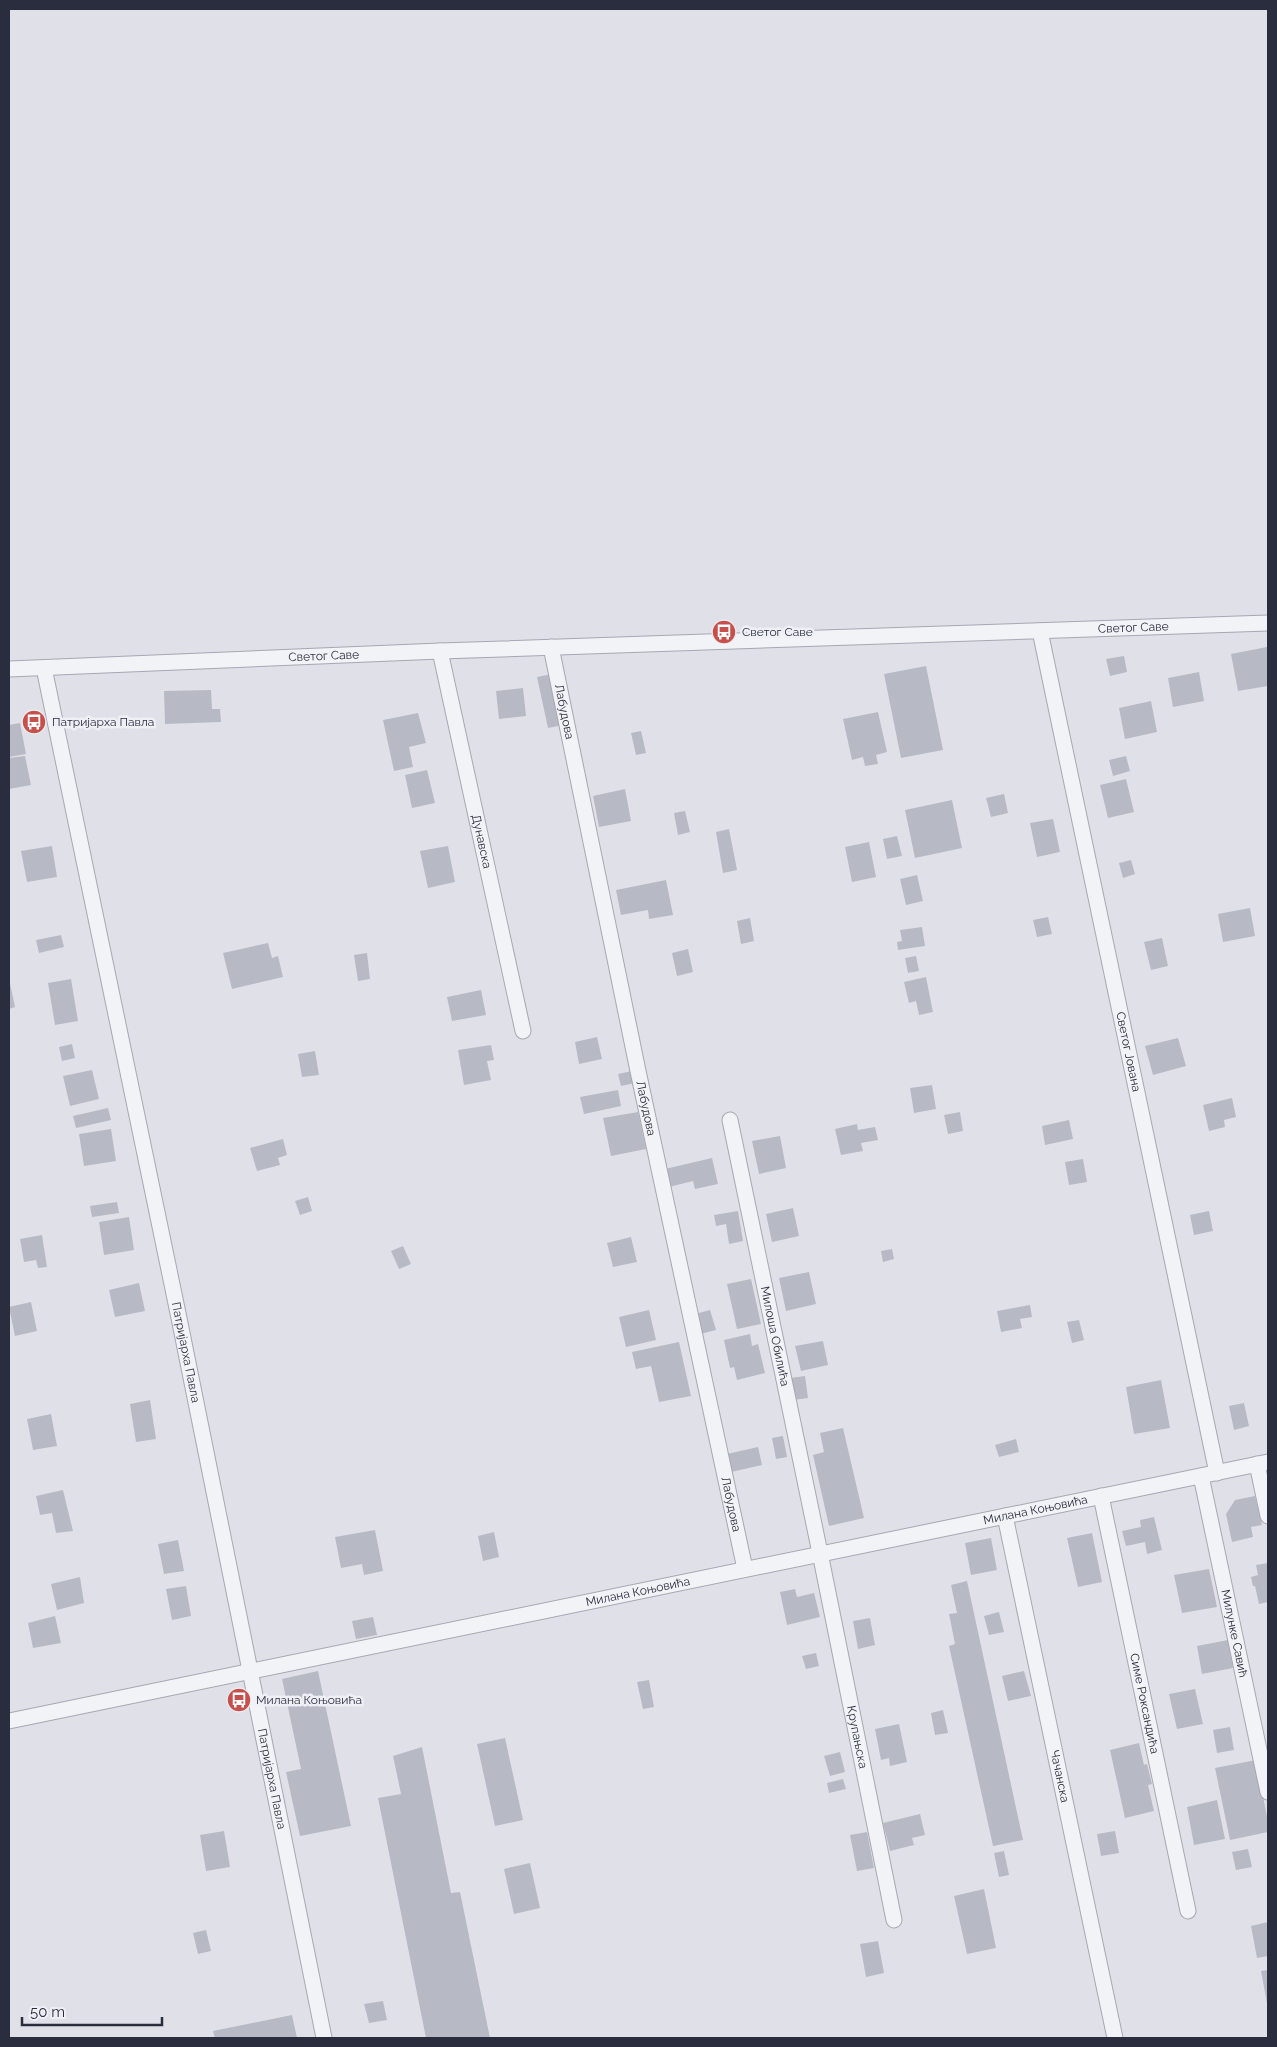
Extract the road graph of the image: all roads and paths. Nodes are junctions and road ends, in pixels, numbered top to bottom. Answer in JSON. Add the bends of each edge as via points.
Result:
{"nodes":[{"id":1,"x":1268,"y":623,"type":"edge"},
{"id":2,"x":1040,"y":631,"type":"junction"},
{"id":3,"x":551,"y":647,"type":"junction"},
{"id":4,"x":440,"y":651,"type":"junction"},
{"id":5,"x":44,"y":668,"type":"junction"},
{"id":6,"x":9,"y":669,"type":"edge"},
{"id":7,"x":523,"y":1031,"type":"dead end"},
{"id":8,"x":730,"y":1120,"type":"dead end"},
{"id":9,"x":1263,"y":1463,"type":"edge"},
{"id":10,"x":1217,"y":1473,"type":"junction"},
{"id":11,"x":1201,"y":1476,"type":"junction"},
{"id":12,"x":1101,"y":1496,"type":"junction"},
{"id":13,"x":1005,"y":1516,"type":"junction"},
{"id":14,"x":1268,"y":1516,"type":"edge"},
{"id":15,"x":820,"y":1553,"type":"junction"},
{"id":16,"x":745,"y":1568,"type":"junction"},
{"id":17,"x":250,"y":1672,"type":"junction"},
{"id":18,"x":9,"y":1721,"type":"edge"},
{"id":19,"x":1268,"y":1792,"type":"edge"},
{"id":20,"x":1188,"y":1911,"type":"dead end"},
{"id":21,"x":894,"y":1920,"type":"dead end"},
{"id":22,"x":324,"y":2038,"type":"edge"},
{"id":23,"x":1115,"y":2038,"type":"edge"}],
"edges":[{"from":1,"to":2,"type":"street","name":"Светог Саве"},
{"from":2,"to":3,"type":"street","name":"Светог Саве"},
{"from":2,"to":10,"type":"street","name":"Светог Јована"},
{"from":3,"to":4,"type":"street","name":"Светог Саве"},
{"from":3,"to":16,"type":"street","name":"Лабудова"},
{"from":4,"to":5,"type":"street","name":"Светог Саве"},
{"from":4,"to":7,"type":"street","name":"Дунавска"},
{"from":5,"to":6,"type":"street","name":"Светог Саве"},
{"from":5,"to":17,"type":"street","name":"Патријарха Павла"},
{"from":8,"to":15,"type":"street","name":"Милоша Обилића"},
{"from":9,"to":10,"type":"street","name":"Милана Коњовића"},
{"from":9,"to":14,"type":"street"},
{"from":10,"to":11,"type":"street","name":"Милана Коњовића"},
{"from":11,"to":12,"type":"street","name":"Милана Коњовића"},
{"from":11,"to":19,"type":"street","name":"Милунке Савић"},
{"from":12,"to":13,"type":"street","name":"Милана Коњовића"},
{"from":12,"to":20,"type":"street","name":"Симе Роксандића"},
{"from":13,"to":15,"type":"street","name":"Милана Коњовића"},
{"from":13,"to":23,"type":"street","name":"Чачанска"},
{"from":15,"to":16,"type":"street","name":"Милана Коњовића"},
{"from":15,"to":21,"type":"street","name":"Крупањска"},
{"from":16,"to":17,"type":"street","name":"Милана Коњовића"},
{"from":17,"to":18,"type":"street","name":"Милана Коњовића"},
{"from":17,"to":22,"type":"street","name":"Патријарха Павла"}]}
